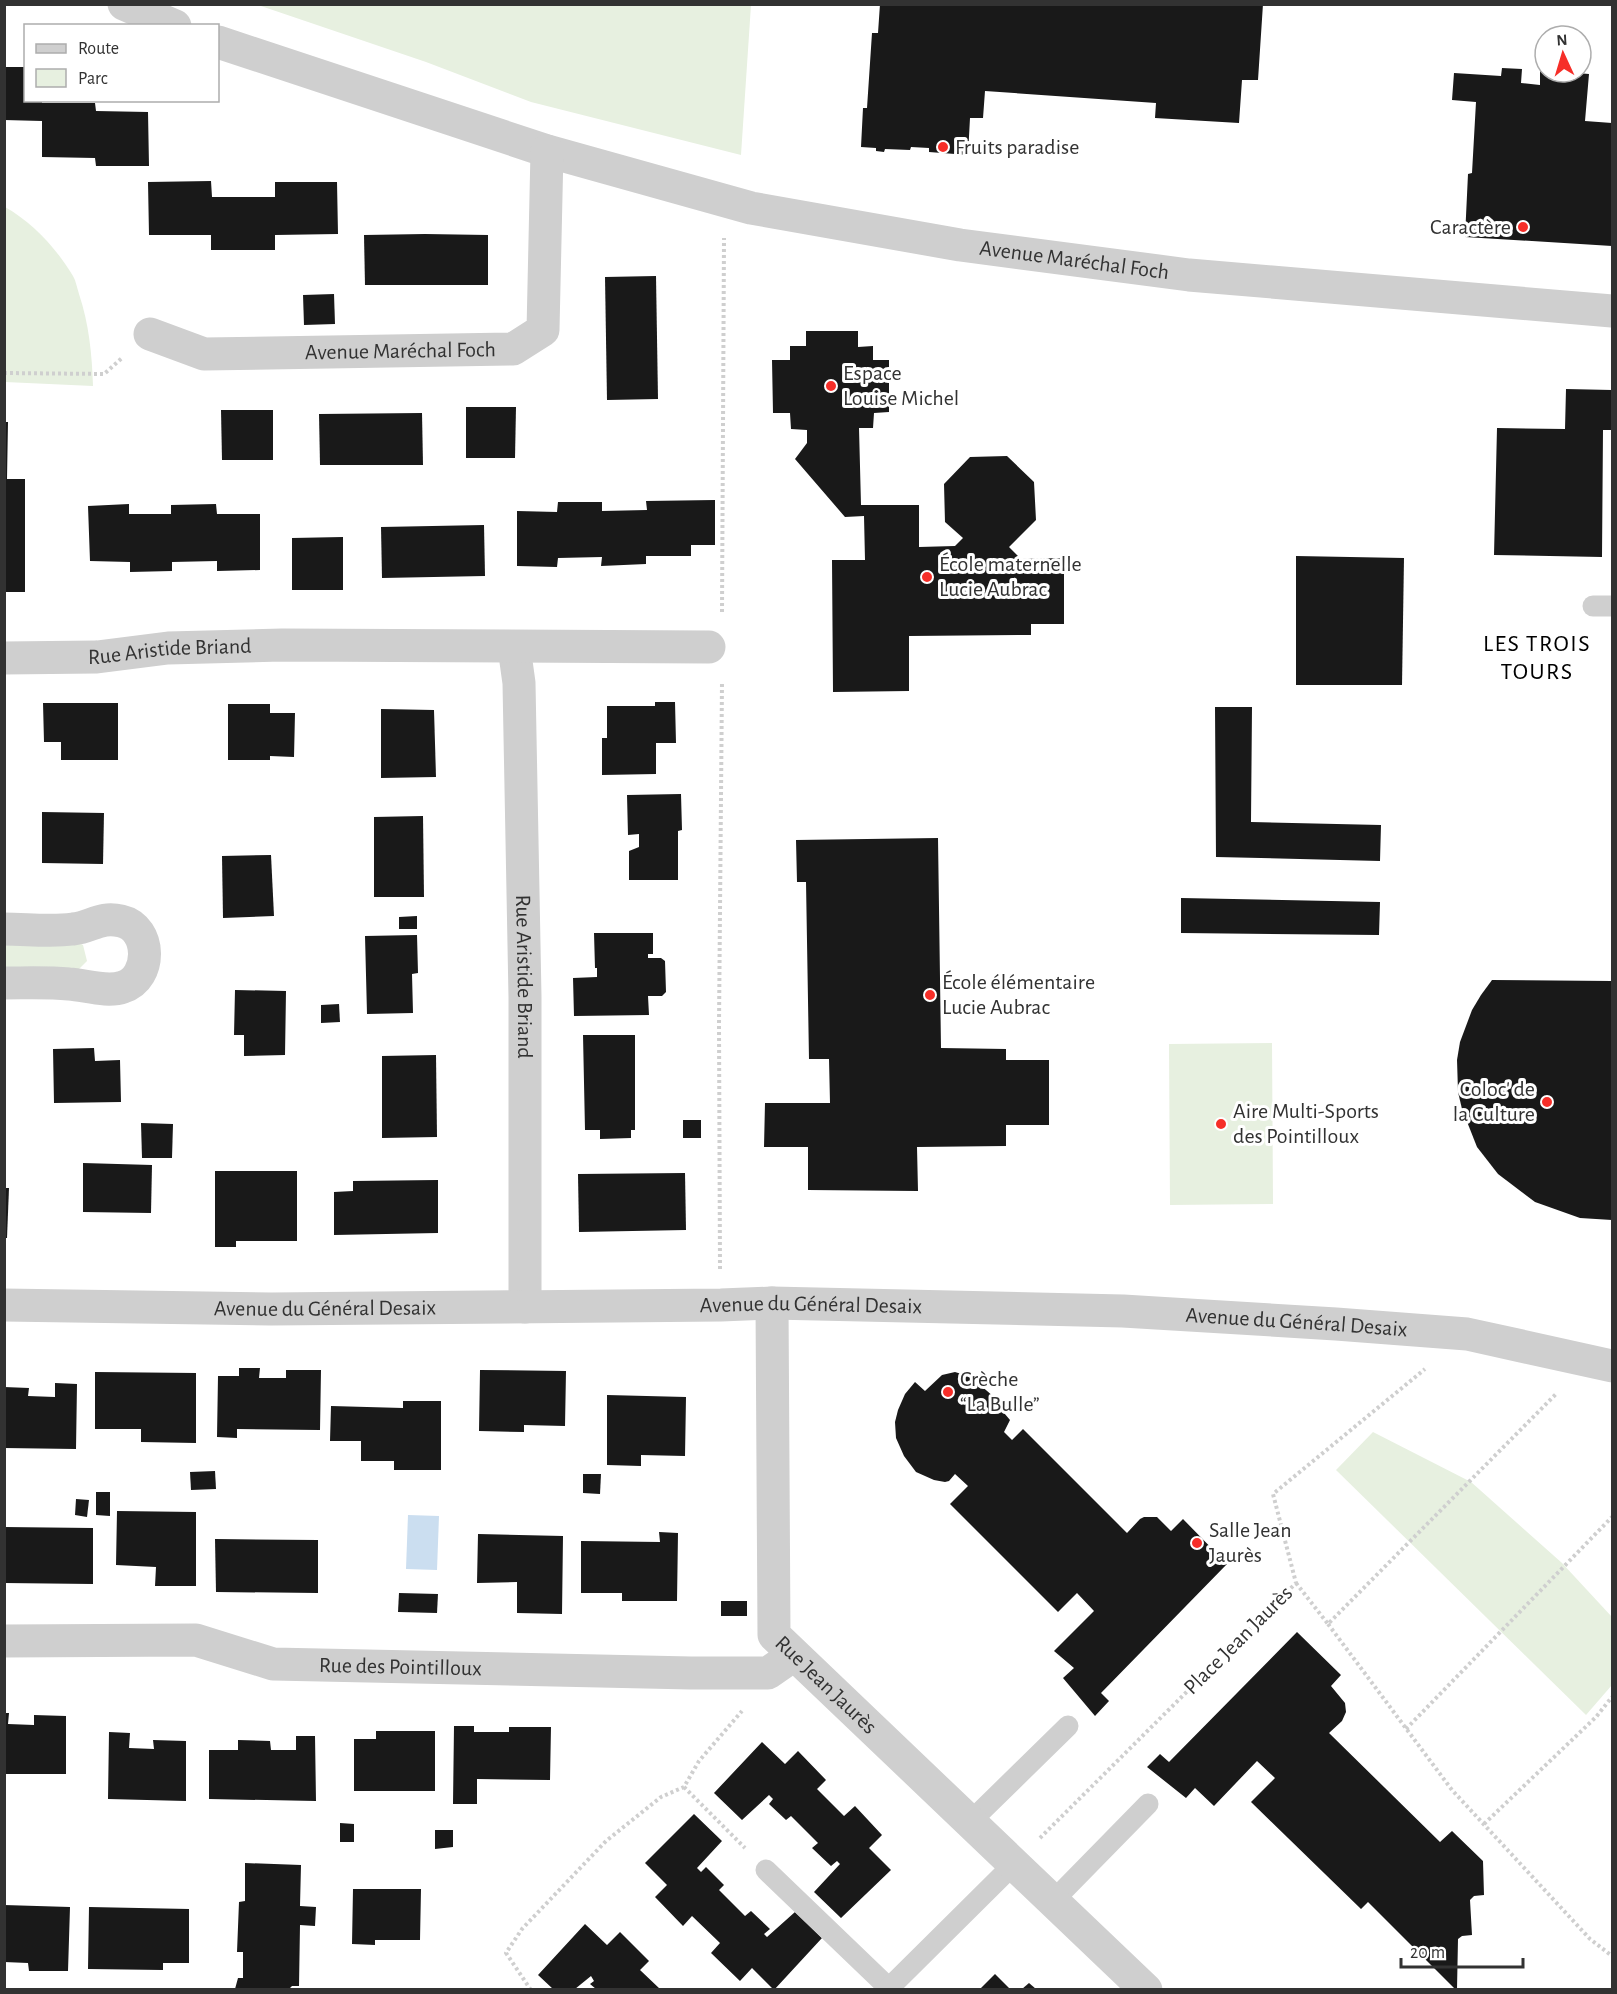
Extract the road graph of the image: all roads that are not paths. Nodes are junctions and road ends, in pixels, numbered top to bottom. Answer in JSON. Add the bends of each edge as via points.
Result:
{"nodes":[{"id":1,"x":124,"y":4,"type":"edge"},
{"id":2,"x":170,"y":24,"type":"edge"},
{"id":3,"x":219,"y":42,"type":"edge"},
{"id":4,"x":547,"y":151,"type":"junction"},
{"id":5,"x":1612,"y":311,"type":"edge"},
{"id":6,"x":150,"y":334,"type":"road end"},
{"id":7,"x":514,"y":647,"type":"junction"},
{"id":8,"x":718,"y":647,"type":"road end"},
{"id":9,"x":4,"y":658,"type":"edge"},
{"id":10,"x":4,"y":929,"type":"edge"},
{"id":11,"x":4,"y":983,"type":"edge"},
{"id":12,"x":772,"y":1303,"type":"junction"},
{"id":13,"x":4,"y":1305,"type":"edge"},
{"id":14,"x":525,"y":1307,"type":"junction"},
{"id":15,"x":1601,"y":1363,"type":"edge"},
{"id":16,"x":4,"y":1641,"type":"edge"},
{"id":17,"x":794,"y":1654,"type":"junction"},
{"id":18,"x":1068,"y":1726,"type":"dead end"},
{"id":19,"x":1148,"y":1804,"type":"dead end"},
{"id":20,"x":970,"y":1822,"type":"junction"},
{"id":21,"x":1014,"y":1864,"type":"junction"},
{"id":22,"x":766,"y":1870,"type":"road end"},
{"id":23,"x":1053,"y":1901,"type":"junction"},
{"id":24,"x":889,"y":1989,"type":"edge"},
{"id":25,"x":1146,"y":1989,"type":"edge"}],
"edges":[{"from":1,"to":2,"type":"street"},
{"from":3,"to":4,"type":"street","name":"Avenue Maréchal Foch"},
{"from":4,"to":5,"type":"street","name":"Avenue Maréchal Foch","via":[[751,207],[960,245],[1189,275]]},
{"from":4,"to":6,"type":"street","name":"Avenue Maréchal Foch","via":[[543,330],[513,349],[204,354]]},
{"from":7,"to":8,"type":"street","name":"Rue Aristide Briand"},
{"from":7,"to":9,"type":"street","name":"Rue Aristide Briand","via":[[282,645],[168,648],[97,657]]},
{"from":7,"to":14,"type":"street","name":"Rue Aristide Briand","via":[[519,683],[525,997]]},
{"from":10,"to":11,"type":"street","via":[[74,929],[106,918],[125,921],[137,929],[145,956],[134,982],[122,988]]},
{"from":12,"to":14,"type":"street","name":"Avenue du Général Desaix"},
{"from":12,"to":15,"type":"street","name":"Avenue du Général Desaix","via":[[1123,1311],[1467,1334]]},
{"from":12,"to":17,"type":"street","name":"Rue Jean Jaurès","via":[[774,1635]]},
{"from":13,"to":14,"type":"street","name":"Avenue du Général Desaix"},
{"from":16,"to":17,"type":"street","name":"Rue des Pointilloux","via":[[196,1640],[273,1664],[768,1673]]},
{"from":17,"to":20,"type":"street","name":"Rue Jean Jaurès"},
{"from":18,"to":20,"type":"lane"},
{"from":19,"to":23,"type":"lane"},
{"from":20,"to":21,"type":"street","name":"Rue Jean Jaurès"},
{"from":21,"to":23,"type":"street","name":"Rue Jean Jaurès"},
{"from":21,"to":24,"type":"lane"},
{"from":22,"to":24,"type":"lane"},
{"from":23,"to":25,"type":"street","name":"Rue Jean Jaurès"}]}
